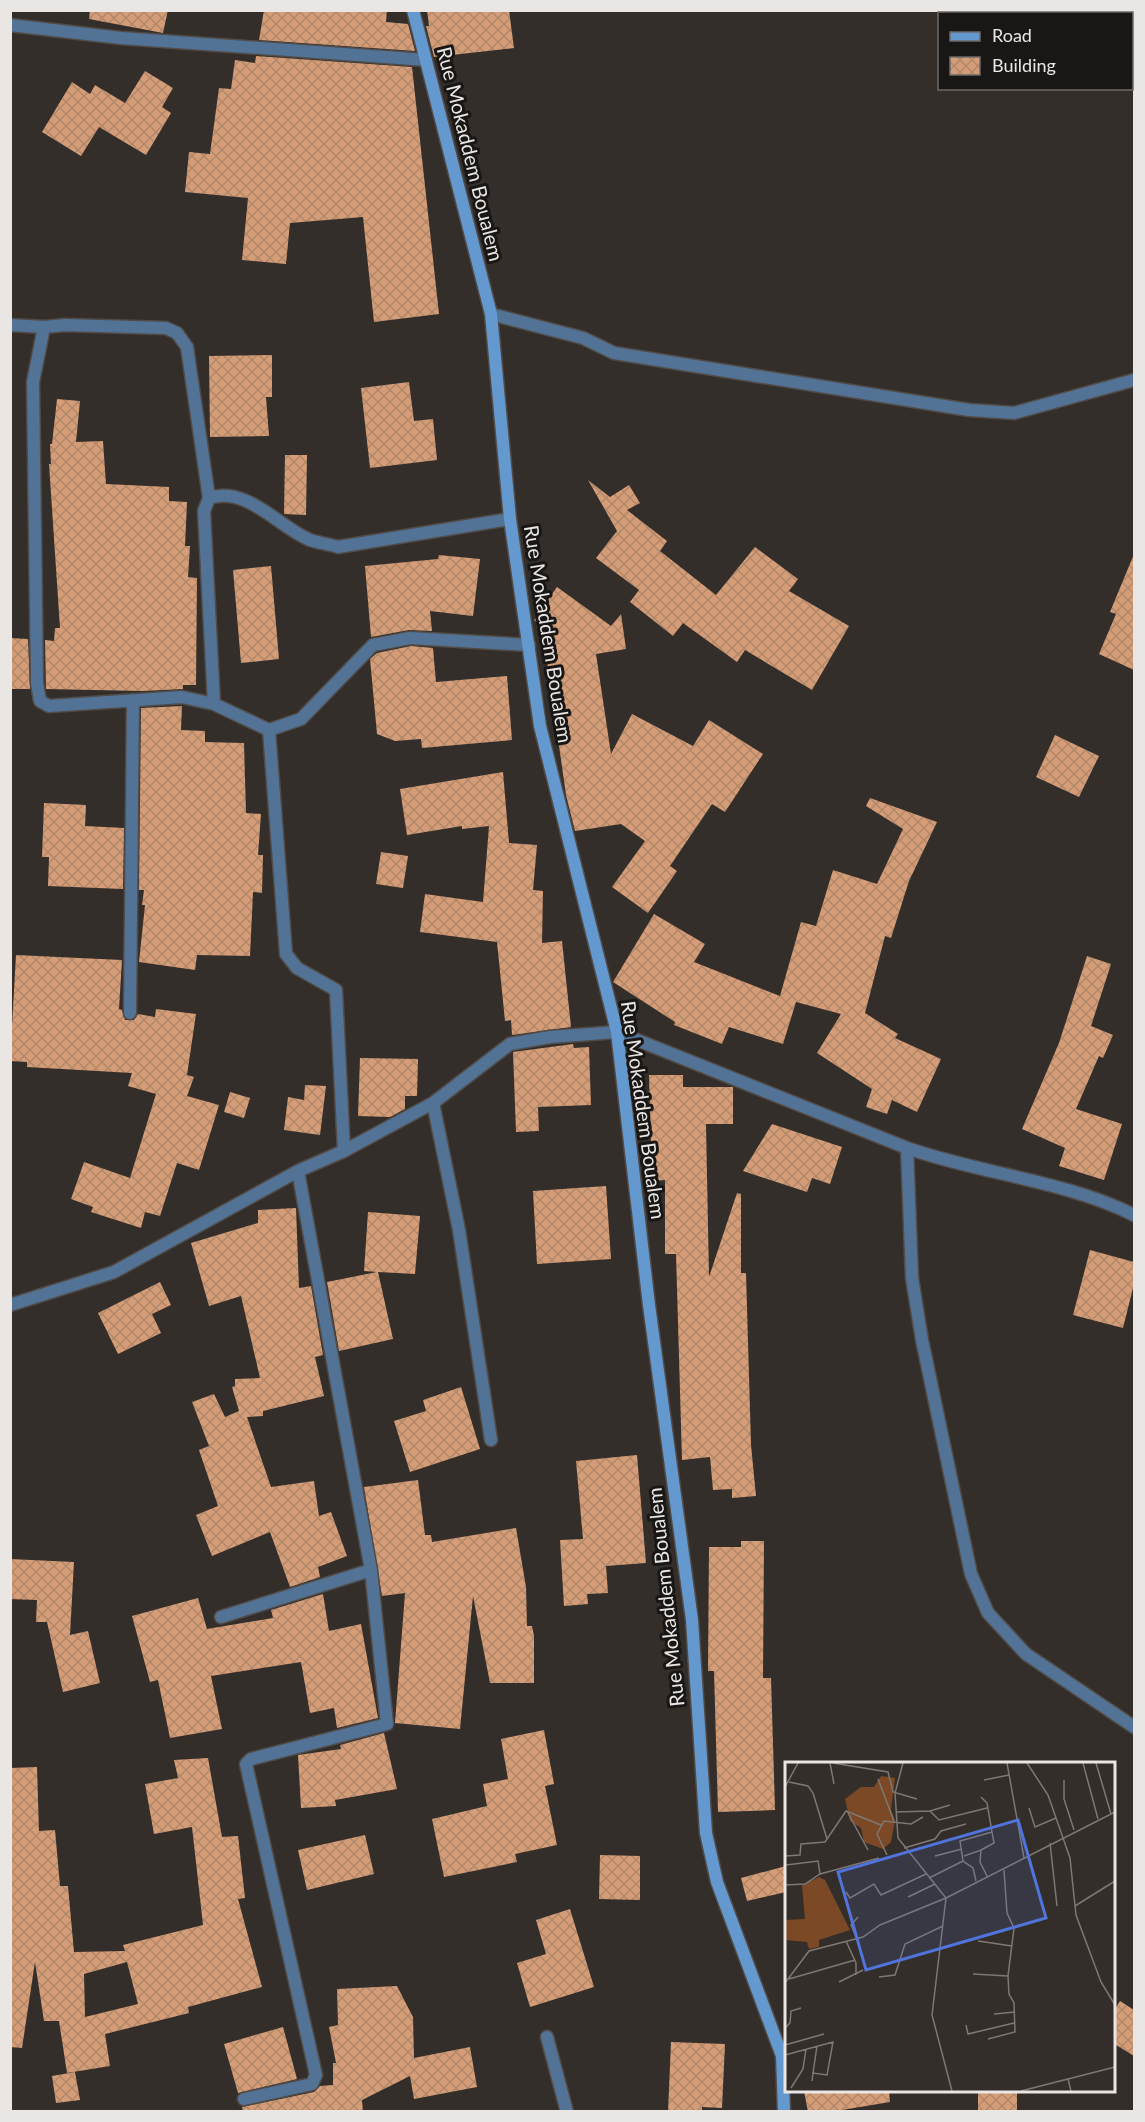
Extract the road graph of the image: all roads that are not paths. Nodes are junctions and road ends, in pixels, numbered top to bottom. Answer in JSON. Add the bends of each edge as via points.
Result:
{"nodes":[{"id":1,"x":414,"y":10,"type":"edge"},
{"id":2,"x":10,"y":25,"type":"edge"},
{"id":3,"x":426,"y":60,"type":"junction"},
{"id":4,"x":491,"y":314,"type":"junction"},
{"id":5,"x":10,"y":325,"type":"edge"},
{"id":6,"x":44,"y":327,"type":"junction"},
{"id":7,"x":1134,"y":380,"type":"edge"},
{"id":8,"x":209,"y":498,"type":"junction"},
{"id":9,"x":510,"y":519,"type":"junction"},
{"id":10,"x":530,"y":645,"type":"junction"},
{"id":11,"x":133,"y":700,"type":"junction"},
{"id":12,"x":214,"y":704,"type":"junction"},
{"id":13,"x":269,"y":730,"type":"junction"},
{"id":14,"x":130,"y":1014,"type":"dead end"},
{"id":15,"x":617,"y":1032,"type":"junction"},
{"id":16,"x":433,"y":1103,"type":"junction"},
{"id":17,"x":907,"y":1148,"type":"junction"},
{"id":18,"x":344,"y":1151,"type":"junction"},
{"id":19,"x":298,"y":1171,"type":"junction"},
{"id":20,"x":1134,"y":1215,"type":"edge"},
{"id":21,"x":10,"y":1305,"type":"edge"},
{"id":22,"x":491,"y":1440,"type":"dead end"},
{"id":23,"x":371,"y":1570,"type":"junction"},
{"id":24,"x":221,"y":1617,"type":"dead end"},
{"id":25,"x":1134,"y":1727,"type":"edge"},
{"id":26,"x":547,"y":2037,"type":"dead end"},
{"id":27,"x":244,"y":2099,"type":"dead end"},
{"id":28,"x":567,"y":2112,"type":"edge"},
{"id":29,"x":784,"y":2112,"type":"edge"}],
"edges":[{"from":1,"to":3,"type":"street","name":"Rue Mokaddem Boualem"},
{"from":2,"to":3,"type":"street","via":[[121,38]]},
{"from":3,"to":4,"type":"street","name":"Rue Mokaddem Boualem"},
{"from":4,"to":7,"type":"street","via":[[583,338],[614,353],[969,410],[1014,413]]},
{"from":4,"to":9,"type":"street","name":"Rue Mokaddem Boualem"},
{"from":5,"to":6,"type":"street"},
{"from":6,"to":8,"type":"street","via":[[166,328],[177,333],[187,347]]},
{"from":6,"to":11,"type":"street","via":[[33,382],[40,702],[49,706]]},
{"from":8,"to":9,"type":"street","via":[[219,494],[239,497],[310,539],[338,547]]},
{"from":8,"to":12,"type":"street","via":[[204,510]]},
{"from":9,"to":10,"type":"street","name":"Rue Mokaddem Boualem"},
{"from":10,"to":13,"type":"street","via":[[410,638],[373,645],[301,719]]},
{"from":10,"to":15,"type":"street","name":"Rue Mokaddem Boualem","via":[[540,726]]},
{"from":11,"to":12,"type":"street","via":[[183,697]]},
{"from":11,"to":14,"type":"street"},
{"from":12,"to":13,"type":"street"},
{"from":13,"to":18,"type":"street","via":[[286,954],[297,968],[336,990]]},
{"from":15,"to":16,"type":"street","via":[[510,1044]]},
{"from":15,"to":17,"type":"street"},
{"from":15,"to":29,"type":"street","name":"Rue Mokaddem Boualem","via":[[692,1620],[706,1833],[717,1882],[782,2056]]},
{"from":16,"to":18,"type":"street"},
{"from":16,"to":22,"type":"street","via":[[459,1230]]},
{"from":17,"to":20,"type":"street","via":[[937,1159],[1048,1185]]},
{"from":17,"to":25,"type":"street","via":[[912,1278],[971,1574],[988,1613],[1026,1654]]},
{"from":18,"to":19,"type":"street"},
{"from":19,"to":21,"type":"street","via":[[114,1272]]},
{"from":19,"to":23,"type":"street"},
{"from":23,"to":24,"type":"street"},
{"from":23,"to":27,"type":"street","via":[[387,1724],[251,1759],[246,1764],[316,2075],[312,2084]]},
{"from":26,"to":28,"type":"street"}]}
